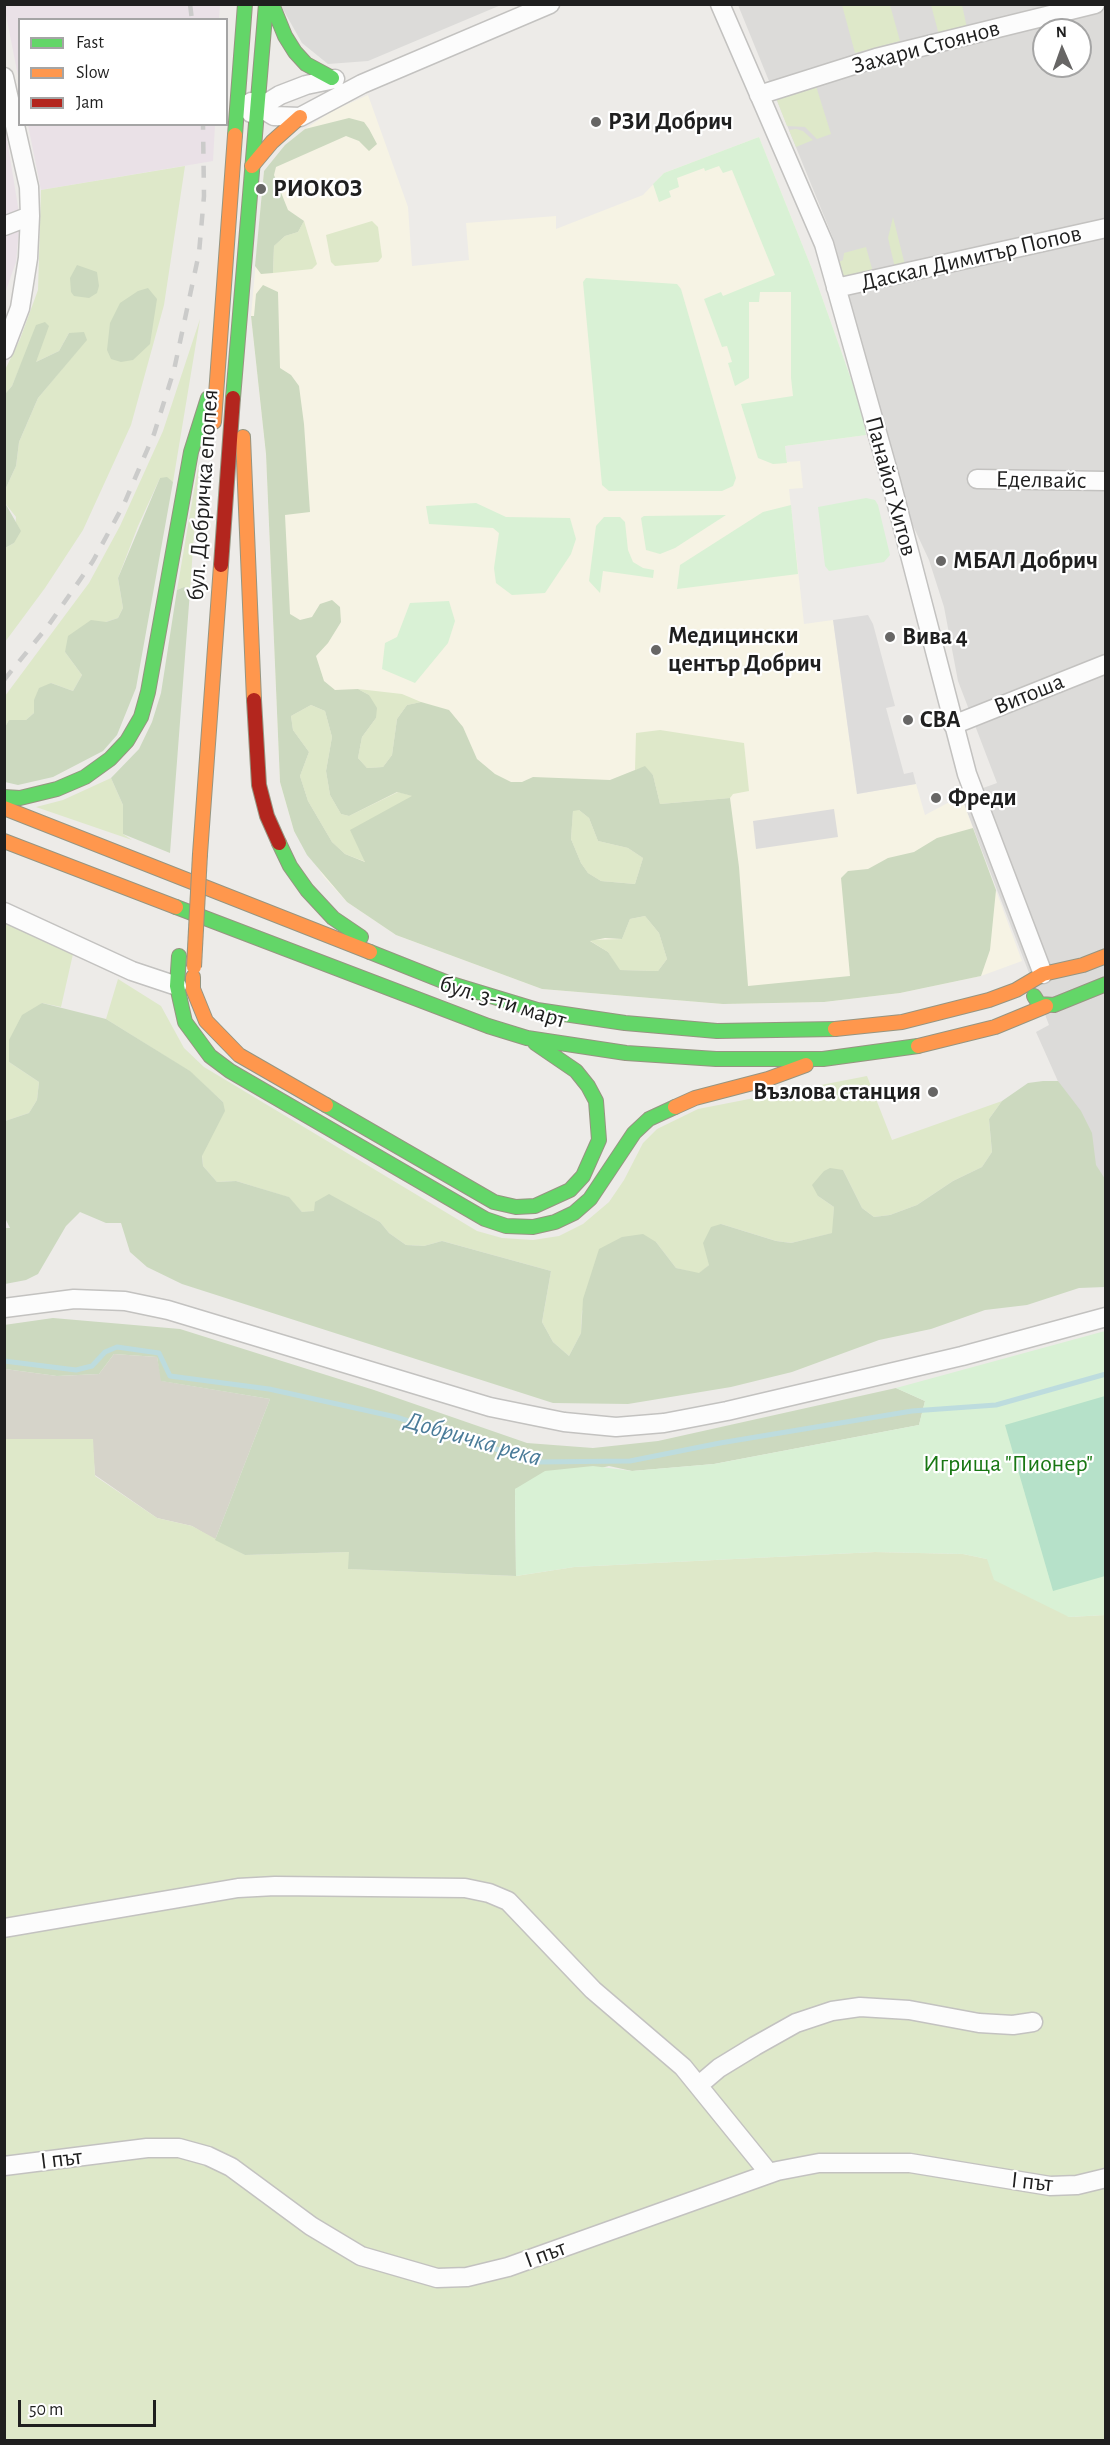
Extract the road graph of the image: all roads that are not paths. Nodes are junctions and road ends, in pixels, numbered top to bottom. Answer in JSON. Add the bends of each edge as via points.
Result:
{"nodes":[{"id":1,"x":245,"y":4,"type":"edge"},
{"id":2,"x":266,"y":4,"type":"edge"},
{"id":3,"x":272,"y":4,"type":"edge"},
{"id":4,"x":550,"y":4,"type":"edge"},
{"id":5,"x":720,"y":4,"type":"edge"},
{"id":6,"x":1095,"y":4,"type":"edge"},
{"id":7,"x":4,"y":77,"type":"edge"},
{"id":8,"x":332,"y":78,"type":"junction"},
{"id":9,"x":362,"y":84,"type":"junction"},
{"id":10,"x":239,"y":92,"type":"junction"},
{"id":11,"x":759,"y":95,"type":"junction"},
{"id":12,"x":257,"y":109,"type":"junction"},
{"id":13,"x":300,"y":117,"type":"junction"},
{"id":14,"x":236,"y":126,"type":"junction"},
{"id":15,"x":252,"y":166,"type":"junction"},
{"id":16,"x":30,"y":216,"type":"junction"},
{"id":17,"x":4,"y":226,"type":"edge"},
{"id":18,"x":1106,"y":228,"type":"edge"},
{"id":19,"x":22,"y":288,"type":"junction"},
{"id":20,"x":836,"y":288,"type":"junction"},
{"id":21,"x":4,"y":327,"type":"edge"},
{"id":22,"x":4,"y":350,"type":"edge"},
{"id":23,"x":217,"y":369,"type":"junction"},
{"id":24,"x":235,"y":370,"type":"junction"},
{"id":25,"x":213,"y":439,"type":"dead end"},
{"id":26,"x":977,"y":479,"type":"dead end"},
{"id":27,"x":1106,"y":481,"type":"edge"},
{"id":28,"x":1106,"y":664,"type":"edge"},
{"id":29,"x":953,"y":724,"type":"junction"},
{"id":30,"x":4,"y":797,"type":"edge"},
{"id":31,"x":4,"y":808,"type":"edge"},
{"id":32,"x":188,"y":815,"type":"dead end"},
{"id":33,"x":4,"y":841,"type":"edge"},
{"id":34,"x":193,"y":852,"type":"junction"},
{"id":35,"x":4,"y":912,"type":"edge"},
{"id":36,"x":181,"y":921,"type":"dead end"},
{"id":37,"x":179,"y":950,"type":"dead end"},
{"id":38,"x":1106,"y":956,"type":"edge"},
{"id":39,"x":395,"y":962,"type":"junction"},
{"id":40,"x":1043,"y":975,"type":"junction"},
{"id":41,"x":1106,"y":984,"type":"edge"},
{"id":42,"x":185,"y":988,"type":"junction"},
{"id":43,"x":1060,"y":1002,"type":"junction"},
{"id":44,"x":1046,"y":1006,"type":"junction"},
{"id":45,"x":527,"y":1038,"type":"junction"},
{"id":46,"x":823,"y":1059,"type":"junction"},
{"id":47,"x":4,"y":1308,"type":"edge"},
{"id":48,"x":1106,"y":1317,"type":"edge"},
{"id":49,"x":4,"y":1928,"type":"edge"},
{"id":50,"x":1033,"y":2022,"type":"dead end"},
{"id":51,"x":699,"y":2085,"type":"junction"},
{"id":52,"x":4,"y":2166,"type":"edge"},
{"id":53,"x":769,"y":2173,"type":"junction"},
{"id":54,"x":1106,"y":2178,"type":"edge"}],
"edges":[{"from":1,"to":10,"type":"main road","name":"бул. Добричка епопея"},
{"from":2,"to":12,"type":"main road","name":"бул. Добричка епопея"},
{"from":3,"to":8,"type":"main road","via":[[295,52]]},
{"from":4,"to":9,"type":"street"},
{"from":5,"to":11,"type":"street","name":"Панайот Хитов"},
{"from":6,"to":11,"type":"street","name":"Захари Стоянов","via":[[876,58]]},
{"from":7,"to":16,"type":"street","via":[[29,187]]},
{"from":8,"to":9,"type":"street"},
{"from":8,"to":12,"type":"street","via":[[280,95]]},
{"from":9,"to":13,"type":"street"},
{"from":10,"to":12,"type":"street"},
{"from":10,"to":14,"type":"main road","name":"бул. Добричка епопея"},
{"from":11,"to":20,"type":"street","name":"Панайот Хитов","via":[[824,244]]},
{"from":12,"to":13,"type":"street","via":[[274,117]]},
{"from":12,"to":14,"type":"street"},
{"from":12,"to":15,"type":"main road","name":"бул. Добричка епопея"},
{"from":13,"to":15,"type":"main road"},
{"from":14,"to":23,"type":"main road","name":"бул. Добричка епопея"},
{"from":15,"to":24,"type":"main road","name":"бул. Добричка епопея"},
{"from":16,"to":17,"type":"street"},
{"from":16,"to":19,"type":"street"},
{"from":18,"to":20,"type":"street","name":"Даскал Димитър Попов"},
{"from":19,"to":21,"type":"street"},
{"from":19,"to":22,"type":"street","via":[[15,325]]},
{"from":20,"to":29,"type":"street","name":"Панайот Хитов"},
{"from":23,"to":25,"type":"main road","name":"бул. Добричка епопея"},
{"from":23,"to":30,"type":"main road","via":[[191,452],[141,717],[127,741],[85,777],[57,789],[20,798]]},
{"from":24,"to":34,"type":"main road","name":"бул. Добричка епопея"},
{"from":24,"to":39,"type":"main road","via":[[245,455],[256,752],[267,816],[290,866],[308,890],[333,918]]},
{"from":26,"to":27,"type":"street","name":"Еделвайс"},
{"from":28,"to":29,"type":"street","name":"Витоша"},
{"from":29,"to":40,"type":"street","name":"Панайот Хитов","via":[[967,774]]},
{"from":31,"to":39,"type":"main road","name":"бул. 3-ти март"},
{"from":32,"to":34,"type":"main road","name":"бул. Добричка епопея"},
{"from":33,"to":45,"type":"main road","name":"бул. 3-ти март"},
{"from":34,"to":36,"type":"main road","name":"бул. Добричка епопея"},
{"from":34,"to":42,"type":"main road","name":"бул. Добричка епопея","bridge":true,"via":[[194,967]]},
{"from":35,"to":42,"type":"street","via":[[132,971]]},
{"from":37,"to":42,"type":"main road"},
{"from":38,"to":40,"type":"main road","name":"бул. 3-ти март"},
{"from":39,"to":40,"type":"main road","name":"бул. 3-ти март","via":[[537,1010],[717,1031],[826,1030],[902,1022],[989,1000]]},
{"from":40,"to":43,"type":"main road","via":[[1064,984]]},
{"from":40,"to":44,"type":"main road","via":[[1032,985],[1034,998]]},
{"from":41,"to":43,"type":"main road"},
{"from":42,"to":45,"type":"main road","via":[[206,1020],[239,1055],[494,1202],[516,1207],[535,1206],[570,1190],[583,1176],[599,1140],[596,1101],[588,1086],[576,1071]]},
{"from":42,"to":46,"type":"main road","via":[[185,1022],[210,1056],[230,1071],[484,1219],[506,1226],[533,1227],[574,1213],[590,1199],[634,1133],[671,1107]]},
{"from":43,"to":44,"type":"main road"},
{"from":44,"to":46,"type":"main road","name":"бул. 3-ти март","via":[[995,1027],[908,1048]]},
{"from":45,"to":46,"type":"main road","name":"бул. 3-ти март","via":[[626,1053],[716,1059]]},
{"from":47,"to":48,"type":"street","via":[[74,1299],[125,1301],[179,1313],[490,1407],[564,1422],[616,1427],[727,1411],[962,1356]]},
{"from":49,"to":51,"type":"street","via":[[238,1888],[442,1888],[489,1893],[508,1901],[593,1989],[645,2031]]},
{"from":50,"to":51,"type":"street","via":[[978,2023],[909,2010],[860,2007],[832,2011],[796,2024],[755,2046]]},
{"from":51,"to":53,"type":"street"},
{"from":52,"to":53,"type":"street","name":"І път","via":[[147,2148],[179,2148],[231,2167],[312,2226],[362,2256],[437,2278],[467,2277],[508,2267]]},
{"from":53,"to":54,"type":"street","name":"І път","via":[[819,2163],[873,2162],[910,2163],[1050,2186]]}]}
